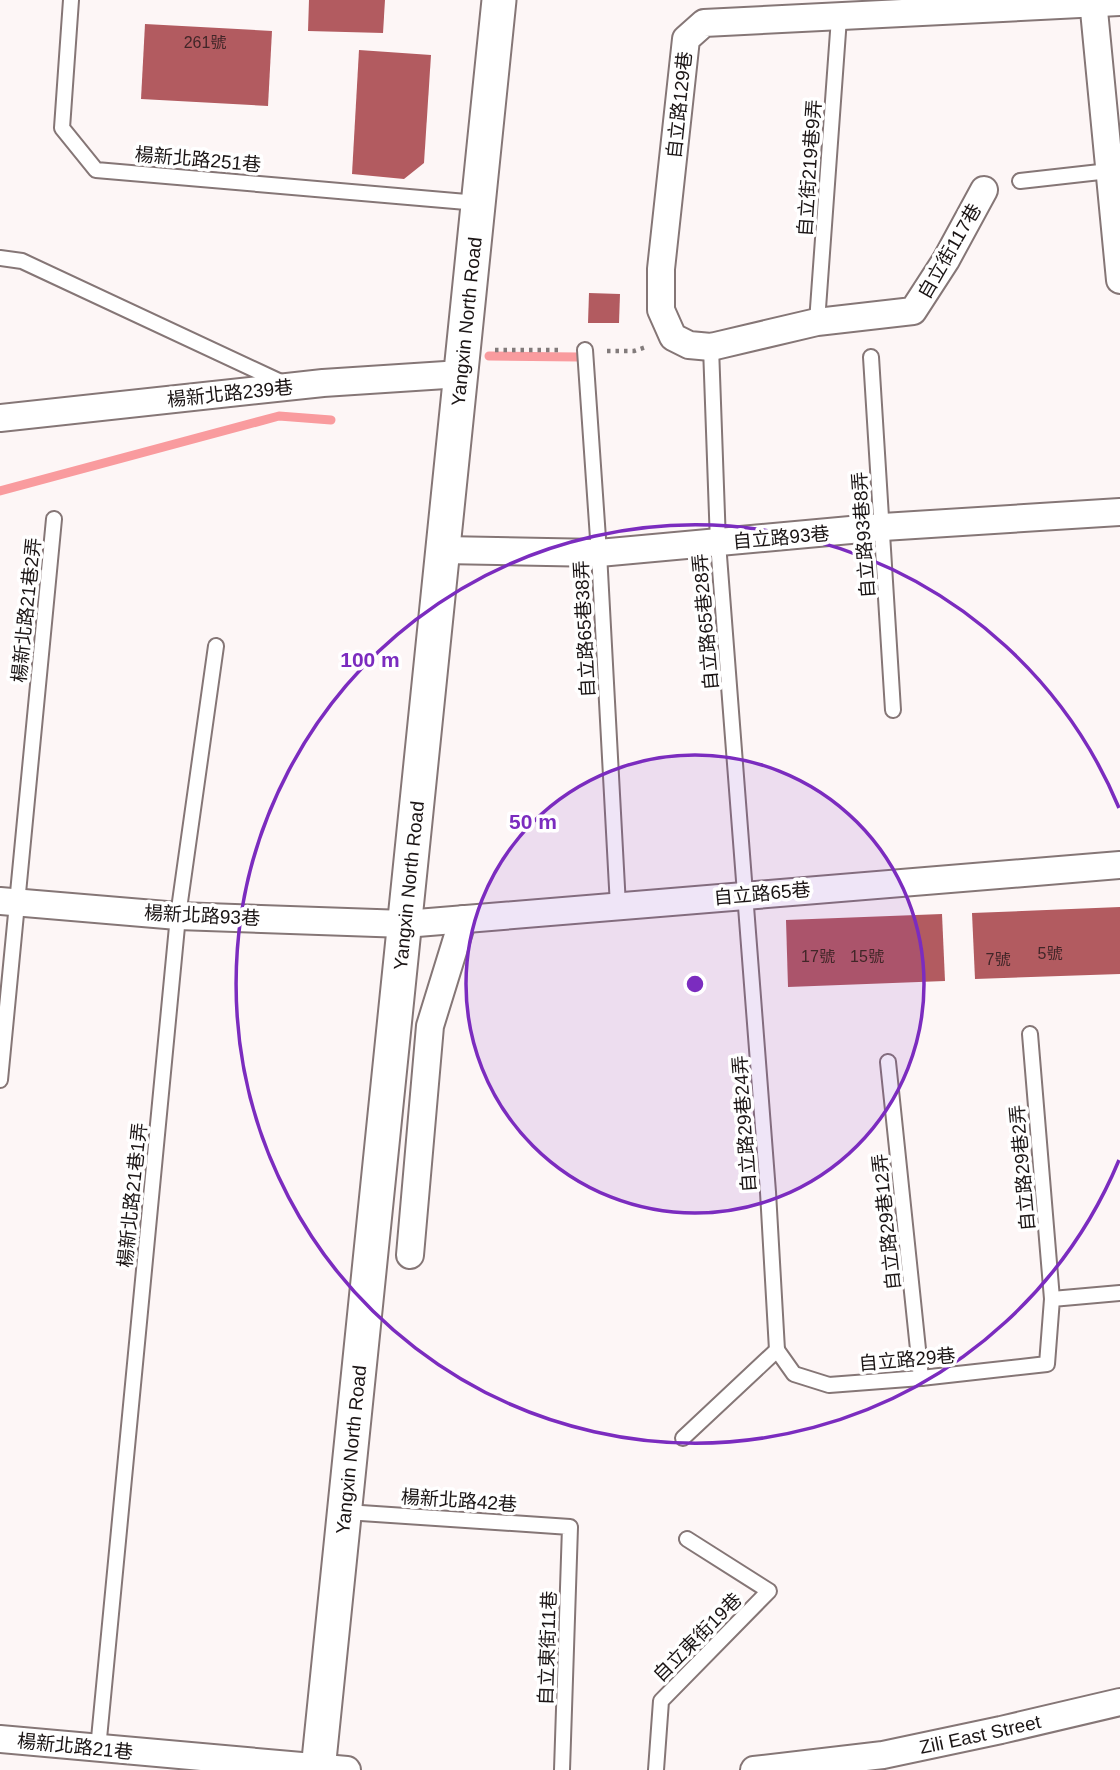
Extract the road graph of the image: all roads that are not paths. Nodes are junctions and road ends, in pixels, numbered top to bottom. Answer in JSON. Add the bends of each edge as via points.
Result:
{"nodes":[{"id":1,"x":71,"y":0,"type":"edge"},
{"id":2,"x":499,"y":0,"type":"edge"},
{"id":3,"x":1093,"y":2,"type":"edge"},
{"id":4,"x":1120,"y":2,"type":"edge"},
{"id":5,"x":839,"y":18,"type":"junction"},
{"id":6,"x":1110,"y":172,"type":"junction"},
{"id":7,"x":1020,"y":181,"type":"dead end"},
{"id":8,"x":984,"y":190,"type":"dead end"},
{"id":9,"x":478,"y":203,"type":"junction"},
{"id":10,"x":1118,"y":234,"type":"edge"},
{"id":11,"x":0,"y":258,"type":"edge"},
{"id":12,"x":1120,"y":280,"type":"edge"},
{"id":13,"x":913,"y":311,"type":"joint"},
{"id":14,"x":817,"y":322,"type":"junction"},
{"id":15,"x":711,"y":347,"type":"junction"},
{"id":16,"x":584,"y":350,"type":"dead end"},
{"id":17,"x":871,"y":357,"type":"dead end"},
{"id":18,"x":461,"y":374,"type":"junction"},
{"id":19,"x":291,"y":387,"type":"junction"},
{"id":20,"x":0,"y":418,"type":"edge"},
{"id":21,"x":1120,"y":512,"type":"edge"},
{"id":22,"x":54,"y":519,"type":"dead end"},
{"id":23,"x":883,"y":527,"type":"junction"},
{"id":24,"x":718,"y":543,"type":"junction"},
{"id":25,"x":443,"y":550,"type":"junction"},
{"id":26,"x":599,"y":553,"type":"junction"},
{"id":27,"x":216,"y":646,"type":"dead end"},
{"id":28,"x":893,"y":710,"type":"dead end"},
{"id":29,"x":1120,"y":865,"type":"edge"},
{"id":30,"x":747,"y":894,"type":"junction"},
{"id":31,"x":8,"y":901,"type":"edge"},
{"id":32,"x":618,"y":906,"type":"junction"},
{"id":33,"x":178,"y":916,"type":"junction"},
{"id":34,"x":463,"y":919,"type":"junction"},
{"id":35,"x":405,"y":924,"type":"junction"},
{"id":36,"x":1030,"y":1034,"type":"dead end"},
{"id":37,"x":888,"y":1062,"type":"dead end"},
{"id":38,"x":0,"y":1080,"type":"edge"},
{"id":39,"x":410,"y":1255,"type":"dead end"},
{"id":40,"x":1120,"y":1293,"type":"edge"},
{"id":41,"x":1052,"y":1298,"type":"junction"},
{"id":42,"x":777,"y":1350,"type":"junction"},
{"id":43,"x":921,"y":1378,"type":"junction"},
{"id":44,"x":683,"y":1438,"type":"dead end"},
{"id":45,"x":346,"y":1512,"type":"junction"},
{"id":46,"x":570,"y":1527,"type":"joint"},
{"id":47,"x":687,"y":1539,"type":"dead end"},
{"id":48,"x":1120,"y":1702,"type":"edge"},
{"id":49,"x":0,"y":1739,"type":"edge"},
{"id":50,"x":92,"y":1755,"type":"edge"},
{"id":51,"x":328,"y":1770,"type":"edge"},
{"id":52,"x":562,"y":1770,"type":"edge"},
{"id":53,"x":656,"y":1770,"type":"edge"},
{"id":54,"x":754,"y":1770,"type":"edge"}],
"edges":[{"from":1,"to":9,"type":"lane","name":"楊新北路251巷","via":[[62,128],[96,170]]},
{"from":2,"to":9,"type":"street","name":"Yangxin North Road"},
{"from":3,"to":4,"type":"street","name":"自立路129巷"},
{"from":3,"to":5,"type":"street","name":"自立路129巷"},
{"from":3,"to":6,"type":"street"},
{"from":5,"to":14,"type":"lane","name":"自立街219巷9弄"},
{"from":5,"to":15,"type":"street","name":"自立路129巷","via":[[704,23],[686,39],[661,269],[661,310],[673,337],[689,345]]},
{"from":6,"to":7,"type":"lane"},
{"from":6,"to":10,"type":"street"},
{"from":8,"to":13,"type":"street","name":"自立街117巷"},
{"from":9,"to":18,"type":"street","name":"Yangxin North Road"},
{"from":10,"to":12,"type":"street"},
{"from":11,"to":19,"type":"lane","via":[[22,261]]},
{"from":13,"to":14,"type":"street","name":"自立路129巷"},
{"from":14,"to":15,"type":"street","name":"自立路129巷"},
{"from":15,"to":24,"type":"lane","name":"自立路65巷28弄"},
{"from":16,"to":26,"type":"lane","name":"自立路65巷38弄"},
{"from":17,"to":23,"type":"lane","name":"自立路93巷8弄"},
{"from":18,"to":19,"type":"street","name":"楊新北路239巷"},
{"from":18,"to":25,"type":"street","name":"Yangxin North Road"},
{"from":19,"to":20,"type":"street","name":"楊新北路239巷"},
{"from":21,"to":23,"type":"street","name":"自立路93巷"},
{"from":22,"to":31,"type":"lane","name":"楊新北路21巷2弄"},
{"from":23,"to":24,"type":"street","name":"自立路93巷"},
{"from":23,"to":28,"type":"lane","name":"自立路93巷8弄"},
{"from":24,"to":26,"type":"street","name":"自立路93巷"},
{"from":24,"to":30,"type":"lane","name":"自立路65巷28弄"},
{"from":25,"to":26,"type":"street","name":"自立路93巷"},
{"from":25,"to":35,"type":"street","name":"Yangxin North Road"},
{"from":26,"to":32,"type":"lane","name":"自立路65巷38弄"},
{"from":27,"to":33,"type":"lane","name":"楊新北路21巷1弄"},
{"from":29,"to":30,"type":"street","name":"自立路65巷"},
{"from":30,"to":32,"type":"street","name":"自立路65巷"},
{"from":30,"to":42,"type":"lane","name":"自立路29巷24弄"},
{"from":31,"to":33,"type":"street","name":"楊新北路93巷"},
{"from":31,"to":38,"type":"lane","name":"楊新北路21巷2弄"},
{"from":32,"to":34,"type":"street","name":"自立路65巷"},
{"from":33,"to":35,"type":"street","name":"楊新北路93巷"},
{"from":33,"to":50,"type":"lane","name":"楊新北路21巷1弄"},
{"from":34,"to":35,"type":"street","name":"自立路65巷"},
{"from":34,"to":39,"type":"street","via":[[429,1027]]},
{"from":35,"to":45,"type":"street","name":"Yangxin North Road"},
{"from":36,"to":41,"type":"lane","name":"自立路29巷2弄"},
{"from":37,"to":43,"type":"lane","name":"自立路29巷12弄"},
{"from":40,"to":41,"type":"lane"},
{"from":41,"to":43,"type":"lane","name":"自立路29巷","via":[[1048,1364]]},
{"from":42,"to":43,"type":"lane","name":"自立路29巷","via":[[794,1374],[829,1385]]},
{"from":42,"to":44,"type":"lane"},
{"from":45,"to":46,"type":"lane","name":"楊新北路42巷"},
{"from":45,"to":51,"type":"street","name":"Yangxin North Road"},
{"from":46,"to":52,"type":"lane","name":"自立東街11巷"},
{"from":47,"to":53,"type":"lane","name":"自立東街19巷","via":[[769,1591],[661,1701]]},
{"from":48,"to":54,"type":"street","name":"Zili East Street","via":[[883,1755]]},
{"from":49,"to":50,"type":"street","name":"楊新北路21巷"},
{"from":50,"to":51,"type":"street","name":"楊新北路21巷"}]}
